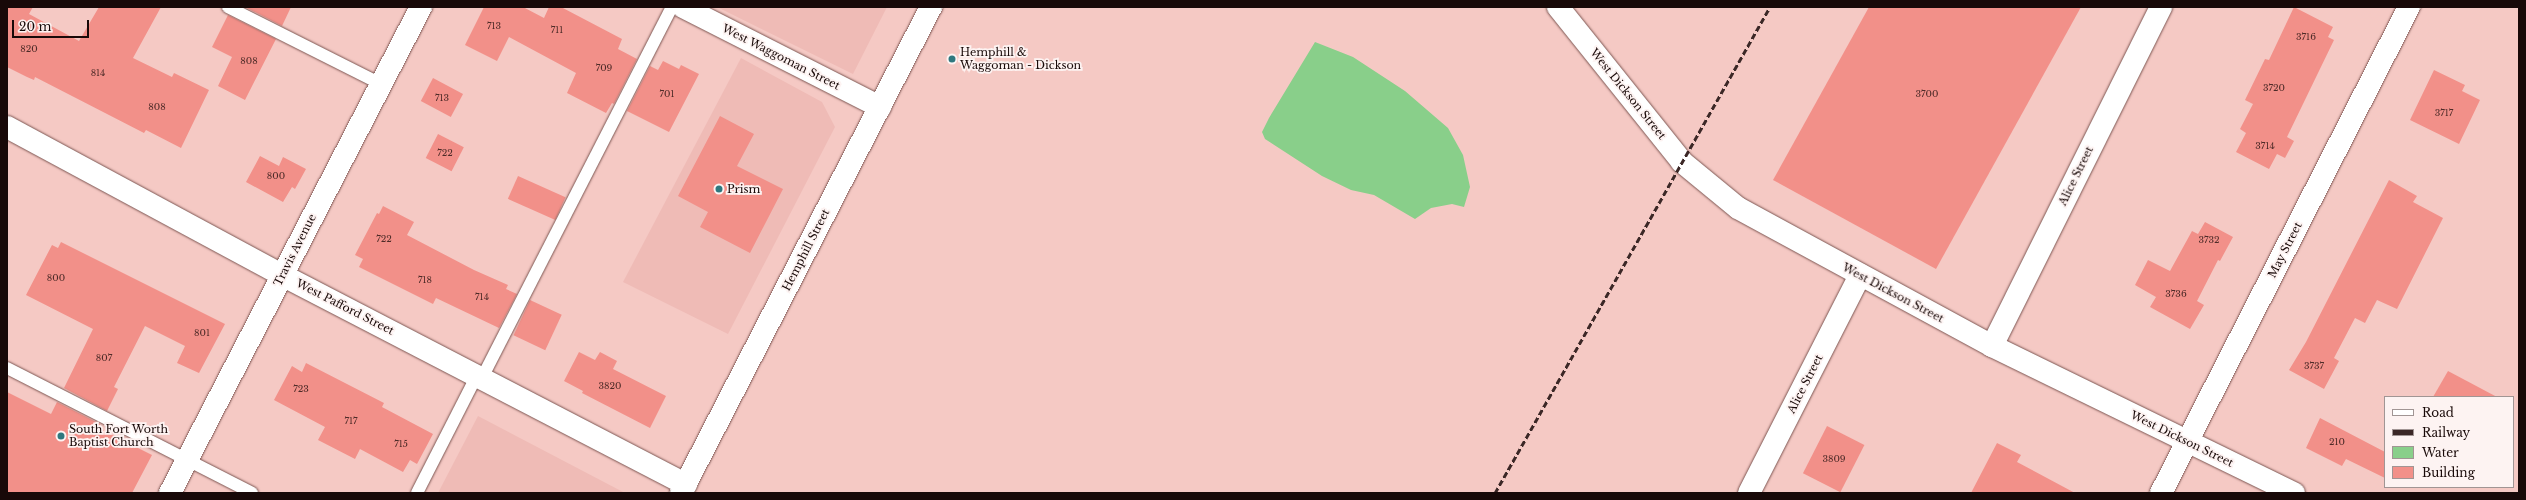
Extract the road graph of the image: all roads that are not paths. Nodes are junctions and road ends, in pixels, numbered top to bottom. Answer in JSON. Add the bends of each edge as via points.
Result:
{"nodes":[{"id":1,"x":228,"y":7,"type":"edge"},
{"id":2,"x":421,"y":7,"type":"edge"},
{"id":3,"x":672,"y":7,"type":"edge"},
{"id":4,"x":683,"y":7,"type":"edge"},
{"id":5,"x":931,"y":7,"type":"edge"},
{"id":6,"x":1558,"y":7,"type":"edge"},
{"id":7,"x":2161,"y":7,"type":"edge"},
{"id":8,"x":2409,"y":7,"type":"edge"},
{"id":9,"x":381,"y":84,"type":"junction"},
{"id":10,"x":880,"y":107,"type":"junction"},
{"id":11,"x":7,"y":127,"type":"edge"},
{"id":12,"x":282,"y":275,"type":"junction"},
{"id":13,"x":1860,"y":276,"type":"junction"},
{"id":14,"x":1992,"y":346,"type":"junction"},
{"id":15,"x":7,"y":368,"type":"edge"},
{"id":16,"x":480,"y":377,"type":"junction"},
{"id":17,"x":2187,"y":442,"type":"junction"},
{"id":18,"x":187,"y":460,"type":"junction"},
{"id":19,"x":683,"y":488,"type":"edge"},
{"id":20,"x":170,"y":493,"type":"edge"},
{"id":21,"x":252,"y":493,"type":"edge"},
{"id":22,"x":417,"y":493,"type":"edge"},
{"id":23,"x":1750,"y":493,"type":"edge"},
{"id":24,"x":2161,"y":493,"type":"edge"},
{"id":25,"x":2294,"y":493,"type":"edge"}],
"edges":[{"from":1,"to":9,"type":"lane"},
{"from":2,"to":9,"type":"street","name":"Travis Avenue"},
{"from":3,"to":16,"type":"lane"},
{"from":4,"to":10,"type":"street","name":"West Waggoman Street"},
{"from":5,"to":10,"type":"street","name":"Hemphill Street"},
{"from":6,"to":13,"type":"street","name":"West Dickson Street","via":[[1682,162],[1738,208]]},
{"from":7,"to":14,"type":"street","name":"Alice Street"},
{"from":8,"to":17,"type":"street","name":"May Street"},
{"from":9,"to":12,"type":"street","name":"Travis Avenue"},
{"from":10,"to":19,"type":"street","name":"Hemphill Street"},
{"from":11,"to":12,"type":"street","name":"West Pafford Street"},
{"from":12,"to":16,"type":"street","name":"West Pafford Street"},
{"from":12,"to":18,"type":"street","name":"Travis Avenue"},
{"from":13,"to":14,"type":"street","name":"West Dickson Street"},
{"from":13,"to":23,"type":"street","name":"Alice Street"},
{"from":14,"to":17,"type":"street","name":"West Dickson Street"},
{"from":15,"to":18,"type":"lane"},
{"from":16,"to":19,"type":"street","name":"West Pafford Street"},
{"from":16,"to":22,"type":"lane"},
{"from":17,"to":24,"type":"street","name":"May Street"},
{"from":17,"to":25,"type":"street","name":"West Dickson Street"},
{"from":18,"to":20,"type":"street","name":"Travis Avenue"},
{"from":18,"to":21,"type":"lane"}]}
